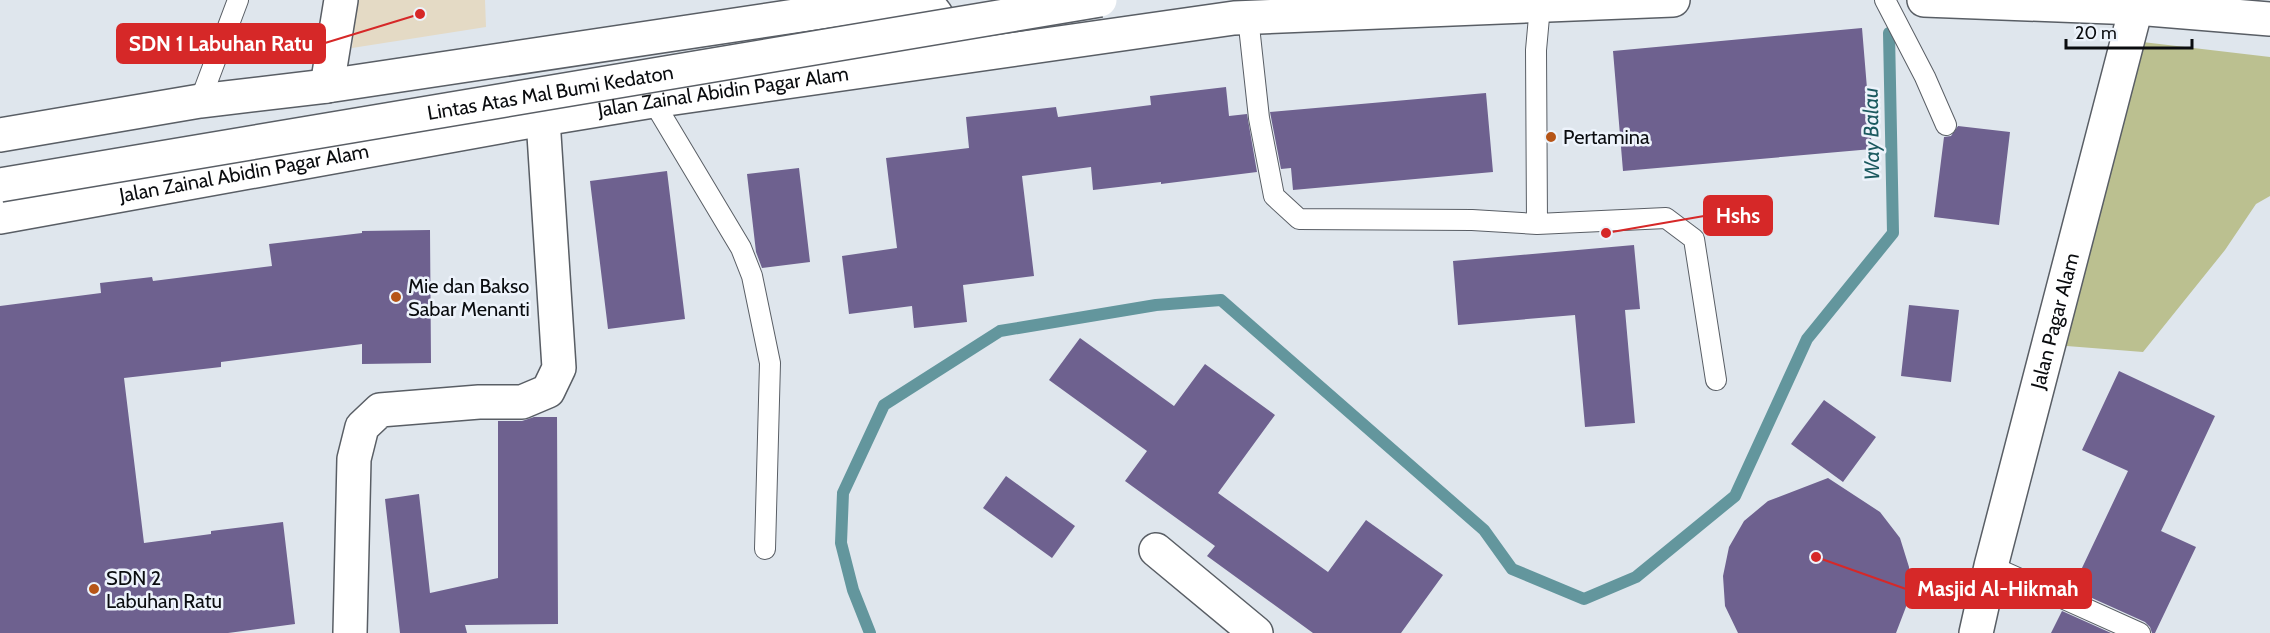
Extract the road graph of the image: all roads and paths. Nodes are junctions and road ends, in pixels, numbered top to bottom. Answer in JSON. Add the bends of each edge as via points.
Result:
{"nodes":[{"id":1,"x":238,"y":0,"type":"edge"},
{"id":2,"x":340,"y":0,"type":"edge"},
{"id":3,"x":902,"y":0,"type":"edge"},
{"id":4,"x":916,"y":0,"type":"edge"},
{"id":5,"x":1100,"y":0,"type":"edge"},
{"id":6,"x":1673,"y":0,"type":"edge"},
{"id":7,"x":1885,"y":0,"type":"edge"},
{"id":8,"x":1924,"y":0,"type":"edge"},
{"id":9,"x":1552,"y":4,"type":"edge"},
{"id":10,"x":2136,"y":8,"type":"junction"},
{"id":11,"x":1230,"y":12,"type":"edge"},
{"id":12,"x":2270,"y":19,"type":"edge"},
{"id":13,"x":921,"y":64,"type":"junction"},
{"id":14,"x":327,"y":86,"type":"junction"},
{"id":15,"x":201,"y":101,"type":"junction"},
{"id":16,"x":653,"y":101,"type":"junction"},
{"id":17,"x":543,"y":119,"type":"junction"},
{"id":18,"x":1946,"y":124,"type":"dead end"},
{"id":19,"x":0,"y":135,"type":"edge"},
{"id":20,"x":0,"y":184,"type":"edge"},
{"id":21,"x":0,"y":217,"type":"edge"},
{"id":22,"x":1537,"y":224,"type":"junction"},
{"id":23,"x":1716,"y":380,"type":"dead end"},
{"id":24,"x":765,"y":549,"type":"dead end"},
{"id":25,"x":1156,"y":550,"type":"dead end"},
{"id":26,"x":1991,"y":566,"type":"junction"},
{"id":27,"x":350,"y":633,"type":"edge"},
{"id":28,"x":1256,"y":633,"type":"edge"},
{"id":29,"x":1976,"y":633,"type":"edge"},
{"id":30,"x":2140,"y":633,"type":"edge"}],
"edges":[{"from":1,"to":15,"type":"lane"},
{"from":2,"to":14,"type":"main road"},
{"from":3,"to":14,"type":"main road"},
{"from":4,"to":13,"type":"main road","via":[[933,11],[942,29],[937,50]]},
{"from":5,"to":20,"type":"main road","name":"Lintas Atas Mal Bumi Kedaton","bridge":true},
{"from":6,"to":9,"type":"main road","name":"Jalan Zainal Abidin Pagar Alam"},
{"from":7,"to":18,"type":"lane"},
{"from":8,"to":10,"type":"main road"},
{"from":9,"to":11,"type":"main road","name":"Jalan Zainal Abidin Pagar Alam"},
{"from":9,"to":22,"type":"lane","via":[[1536,50]]},
{"from":10,"to":12,"type":"main road"},
{"from":10,"to":26,"type":"main road","name":"Jalan Pagar Alam"},
{"from":11,"to":13,"type":"main road","name":"Jalan Zainal Abidin Pagar Alam"},
{"from":11,"to":22,"type":"lane","via":[[1259,118],[1274,196],[1299,219]]},
{"from":13,"to":16,"type":"main road","name":"Jalan Zainal Abidin Pagar Alam"},
{"from":14,"to":15,"type":"main road"},
{"from":15,"to":19,"type":"main road"},
{"from":16,"to":17,"type":"main road","name":"Jalan Zainal Abidin Pagar Alam"},
{"from":16,"to":24,"type":"lane","via":[[741,248],[752,276],[770,363]]},
{"from":17,"to":21,"type":"main road","name":"Jalan Zainal Abidin Pagar Alam"},
{"from":17,"to":27,"type":"main road","via":[[559,368],[548,391],[522,402],[380,410],[362,427],[354,459]]},
{"from":22,"to":23,"type":"lane","via":[[1666,218],[1694,239]]},
{"from":25,"to":28,"type":"main road"},
{"from":26,"to":29,"type":"main road","name":"Jalan Pagar Alam"},
{"from":26,"to":30,"type":"lane"}]}
